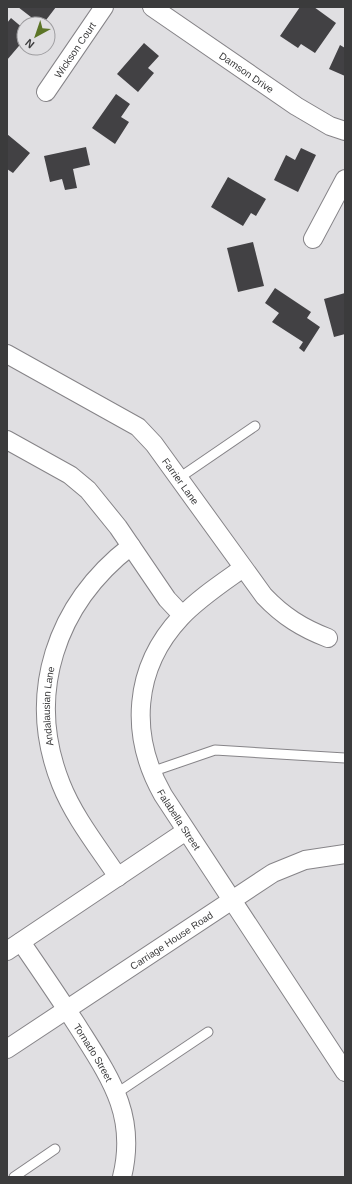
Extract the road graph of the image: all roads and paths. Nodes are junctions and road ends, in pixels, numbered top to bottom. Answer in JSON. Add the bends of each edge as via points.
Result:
{"nodes":[{"id":1,"x":104,"y":7,"type":"edge"},
{"id":2,"x":152,"y":7,"type":"edge"},
{"id":3,"x":46,"y":92,"type":"dead end"},
{"id":4,"x":345,"y":132,"type":"edge"},
{"id":5,"x":345,"y":179,"type":"edge"},
{"id":6,"x":313,"y":239,"type":"dead end"},
{"id":7,"x":7,"y":354,"type":"edge"},
{"id":8,"x":255,"y":426,"type":"dead end"},
{"id":9,"x":7,"y":440,"type":"edge"},
{"id":10,"x":179,"y":478,"type":"junction"},
{"id":11,"x":131,"y":546,"type":"junction"},
{"id":12,"x":243,"y":568,"type":"junction"},
{"id":13,"x":182,"y":615,"type":"junction"},
{"id":14,"x":328,"y":638,"type":"dead end"},
{"id":15,"x":345,"y":758,"type":"edge"},
{"id":16,"x":151,"y":772,"type":"junction"},
{"id":17,"x":186,"y":831,"type":"junction"},
{"id":18,"x":345,"y":854,"type":"edge"},
{"id":19,"x":118,"y":877,"type":"junction"},
{"id":20,"x":232,"y":900,"type":"junction"},
{"id":21,"x":14,"y":947,"type":"edge"},
{"id":22,"x":67,"y":1009,"type":"junction"},
{"id":23,"x":208,"y":1032,"type":"dead end"},
{"id":24,"x":7,"y":1049,"type":"edge"},
{"id":25,"x":345,"y":1072,"type":"edge"},
{"id":26,"x":117,"y":1093,"type":"junction"},
{"id":27,"x":55,"y":1149,"type":"dead end"},
{"id":28,"x":14,"y":1177,"type":"edge"},
{"id":29,"x":122,"y":1177,"type":"edge"}],
"edges":[{"from":1,"to":3,"type":"street","name":"Wickson Court"},
{"from":2,"to":4,"type":"street","name":"Damson Drive","via":[[296,106]]},
{"from":5,"to":6,"type":"street"},
{"from":7,"to":10,"type":"street","name":"Farrier Lane","via":[[138,427]]},
{"from":8,"to":10,"type":"lane"},
{"from":9,"to":11,"type":"street","via":[[70,475],[88,490]]},
{"from":10,"to":12,"type":"street","name":"Farrier Lane"},
{"from":11,"to":13,"type":"street","via":[[167,599]]},
{"from":11,"to":19,"type":"street","name":"Andalausian Lane","via":[[102,571],[68,618],[53,659],[46,710],[50,748],[61,785],[79,818]]},
{"from":12,"to":13,"type":"street","name":"Falabella Street"},
{"from":12,"to":14,"type":"street","name":"Farrier Lane","via":[[264,596],[286,617]]},
{"from":13,"to":16,"type":"street","name":"Falabella Street","via":[[154,655],[144,686],[141,734]]},
{"from":15,"to":16,"type":"lane","via":[[215,750]]},
{"from":16,"to":17,"type":"street","name":"Falabella Street"},
{"from":17,"to":19,"type":"street"},
{"from":17,"to":20,"type":"street","name":"Falabella Street"},
{"from":18,"to":20,"type":"street","name":"Carriage House Road","via":[[322,856],[289,865]]},
{"from":19,"to":21,"type":"street"},
{"from":20,"to":22,"type":"street","name":"Carriage House Road"},
{"from":20,"to":25,"type":"street","name":"Falabella Street"},
{"from":21,"to":22,"type":"street","name":"Tornado Street"},
{"from":22,"to":24,"type":"street","name":"Carriage House Road"},
{"from":22,"to":26,"type":"street","name":"Tornado Street"},
{"from":23,"to":26,"type":"lane"},
{"from":26,"to":29,"type":"street","name":"Tornado Street","via":[[126,1129]]},
{"from":27,"to":28,"type":"lane"}]}
